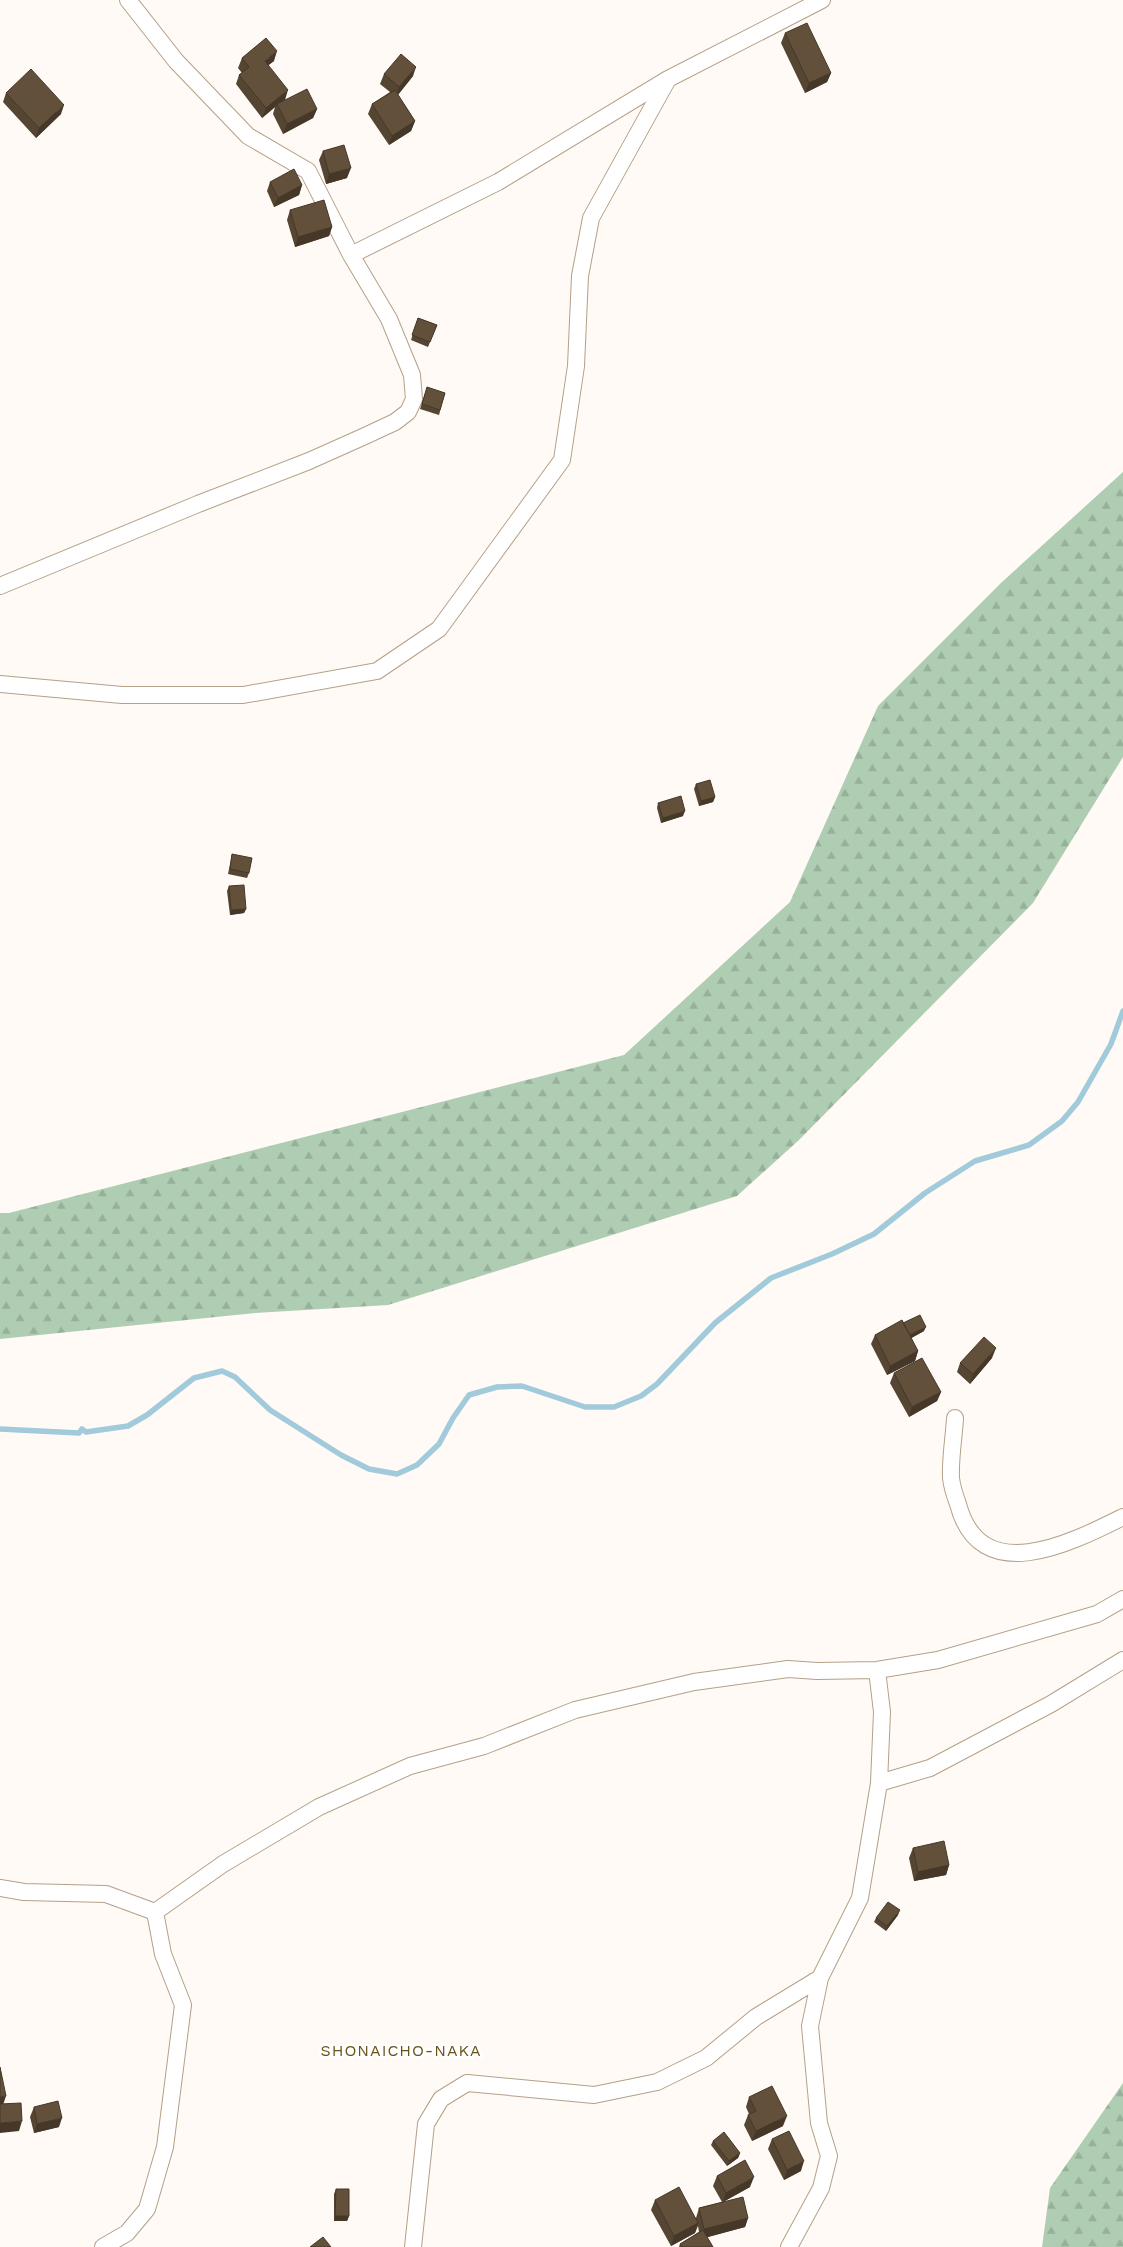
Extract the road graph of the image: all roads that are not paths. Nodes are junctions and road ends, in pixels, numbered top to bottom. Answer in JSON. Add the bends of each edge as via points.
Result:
{"nodes":[{"id":1,"x":128,"y":0,"type":"edge"},
{"id":2,"x":822,"y":0,"type":"edge"},
{"id":3,"x":668,"y":79,"type":"junction"},
{"id":4,"x":351,"y":256,"type":"junction"},
{"id":5,"x":0,"y":586,"type":"edge"},
{"id":6,"x":0,"y":684,"type":"edge"},
{"id":7,"x":955,"y":1418,"type":"dead end"},
{"id":8,"x":1123,"y":1517,"type":"edge"},
{"id":9,"x":1123,"y":1599,"type":"edge"},
{"id":10,"x":1123,"y":1660,"type":"edge"},
{"id":11,"x":876,"y":1670,"type":"junction"},
{"id":12,"x":879,"y":1783,"type":"junction"},
{"id":13,"x":0,"y":1888,"type":"edge"},
{"id":14,"x":155,"y":1912,"type":"junction"},
{"id":15,"x":820,"y":1978,"type":"junction"},
{"id":16,"x":103,"y":2247,"type":"edge"},
{"id":17,"x":413,"y":2247,"type":"edge"},
{"id":18,"x":789,"y":2247,"type":"edge"}],
"edges":[{"from":1,"to":4,"type":"street","via":[[176,61],[248,136],[308,171]]},
{"from":2,"to":3,"type":"street"},
{"from":3,"to":4,"type":"street","via":[[498,182]]},
{"from":3,"to":6,"type":"street","via":[[591,218],[580,276],[576,366],[562,460],[439,629],[377,671],[243,695],[122,696]]},
{"from":4,"to":5,"type":"street","via":[[389,319],[412,374],[414,399],[408,412],[395,422],[309,461]]},
{"from":7,"to":8,"type":"street","via":[[951,1480],[962,1522],[974,1538],[1000,1552],[1036,1552],[1083,1537]]},
{"from":9,"to":11,"type":"street","via":[[1097,1614],[1047,1629],[938,1660]]},
{"from":10,"to":12,"type":"street","via":[[1051,1704],[930,1768]]},
{"from":11,"to":12,"type":"street","via":[[882,1712]]},
{"from":11,"to":14,"type":"street","via":[[788,1669],[694,1682],[575,1710],[484,1746],[410,1766],[319,1807],[223,1864]]},
{"from":12,"to":15,"type":"street","via":[[860,1898]]},
{"from":13,"to":14,"type":"street","via":[[24,1892],[106,1894]]},
{"from":14,"to":16,"type":"street","via":[[163,1954],[183,2005],[165,2147],[147,2209],[127,2233]]},
{"from":15,"to":17,"type":"street","via":[[756,2017],[706,2058],[657,2082],[594,2095],[467,2083],[441,2099],[426,2124]]},
{"from":15,"to":18,"type":"street","via":[[810,2026],[819,2123],[829,2156],[822,2188]]}]}
